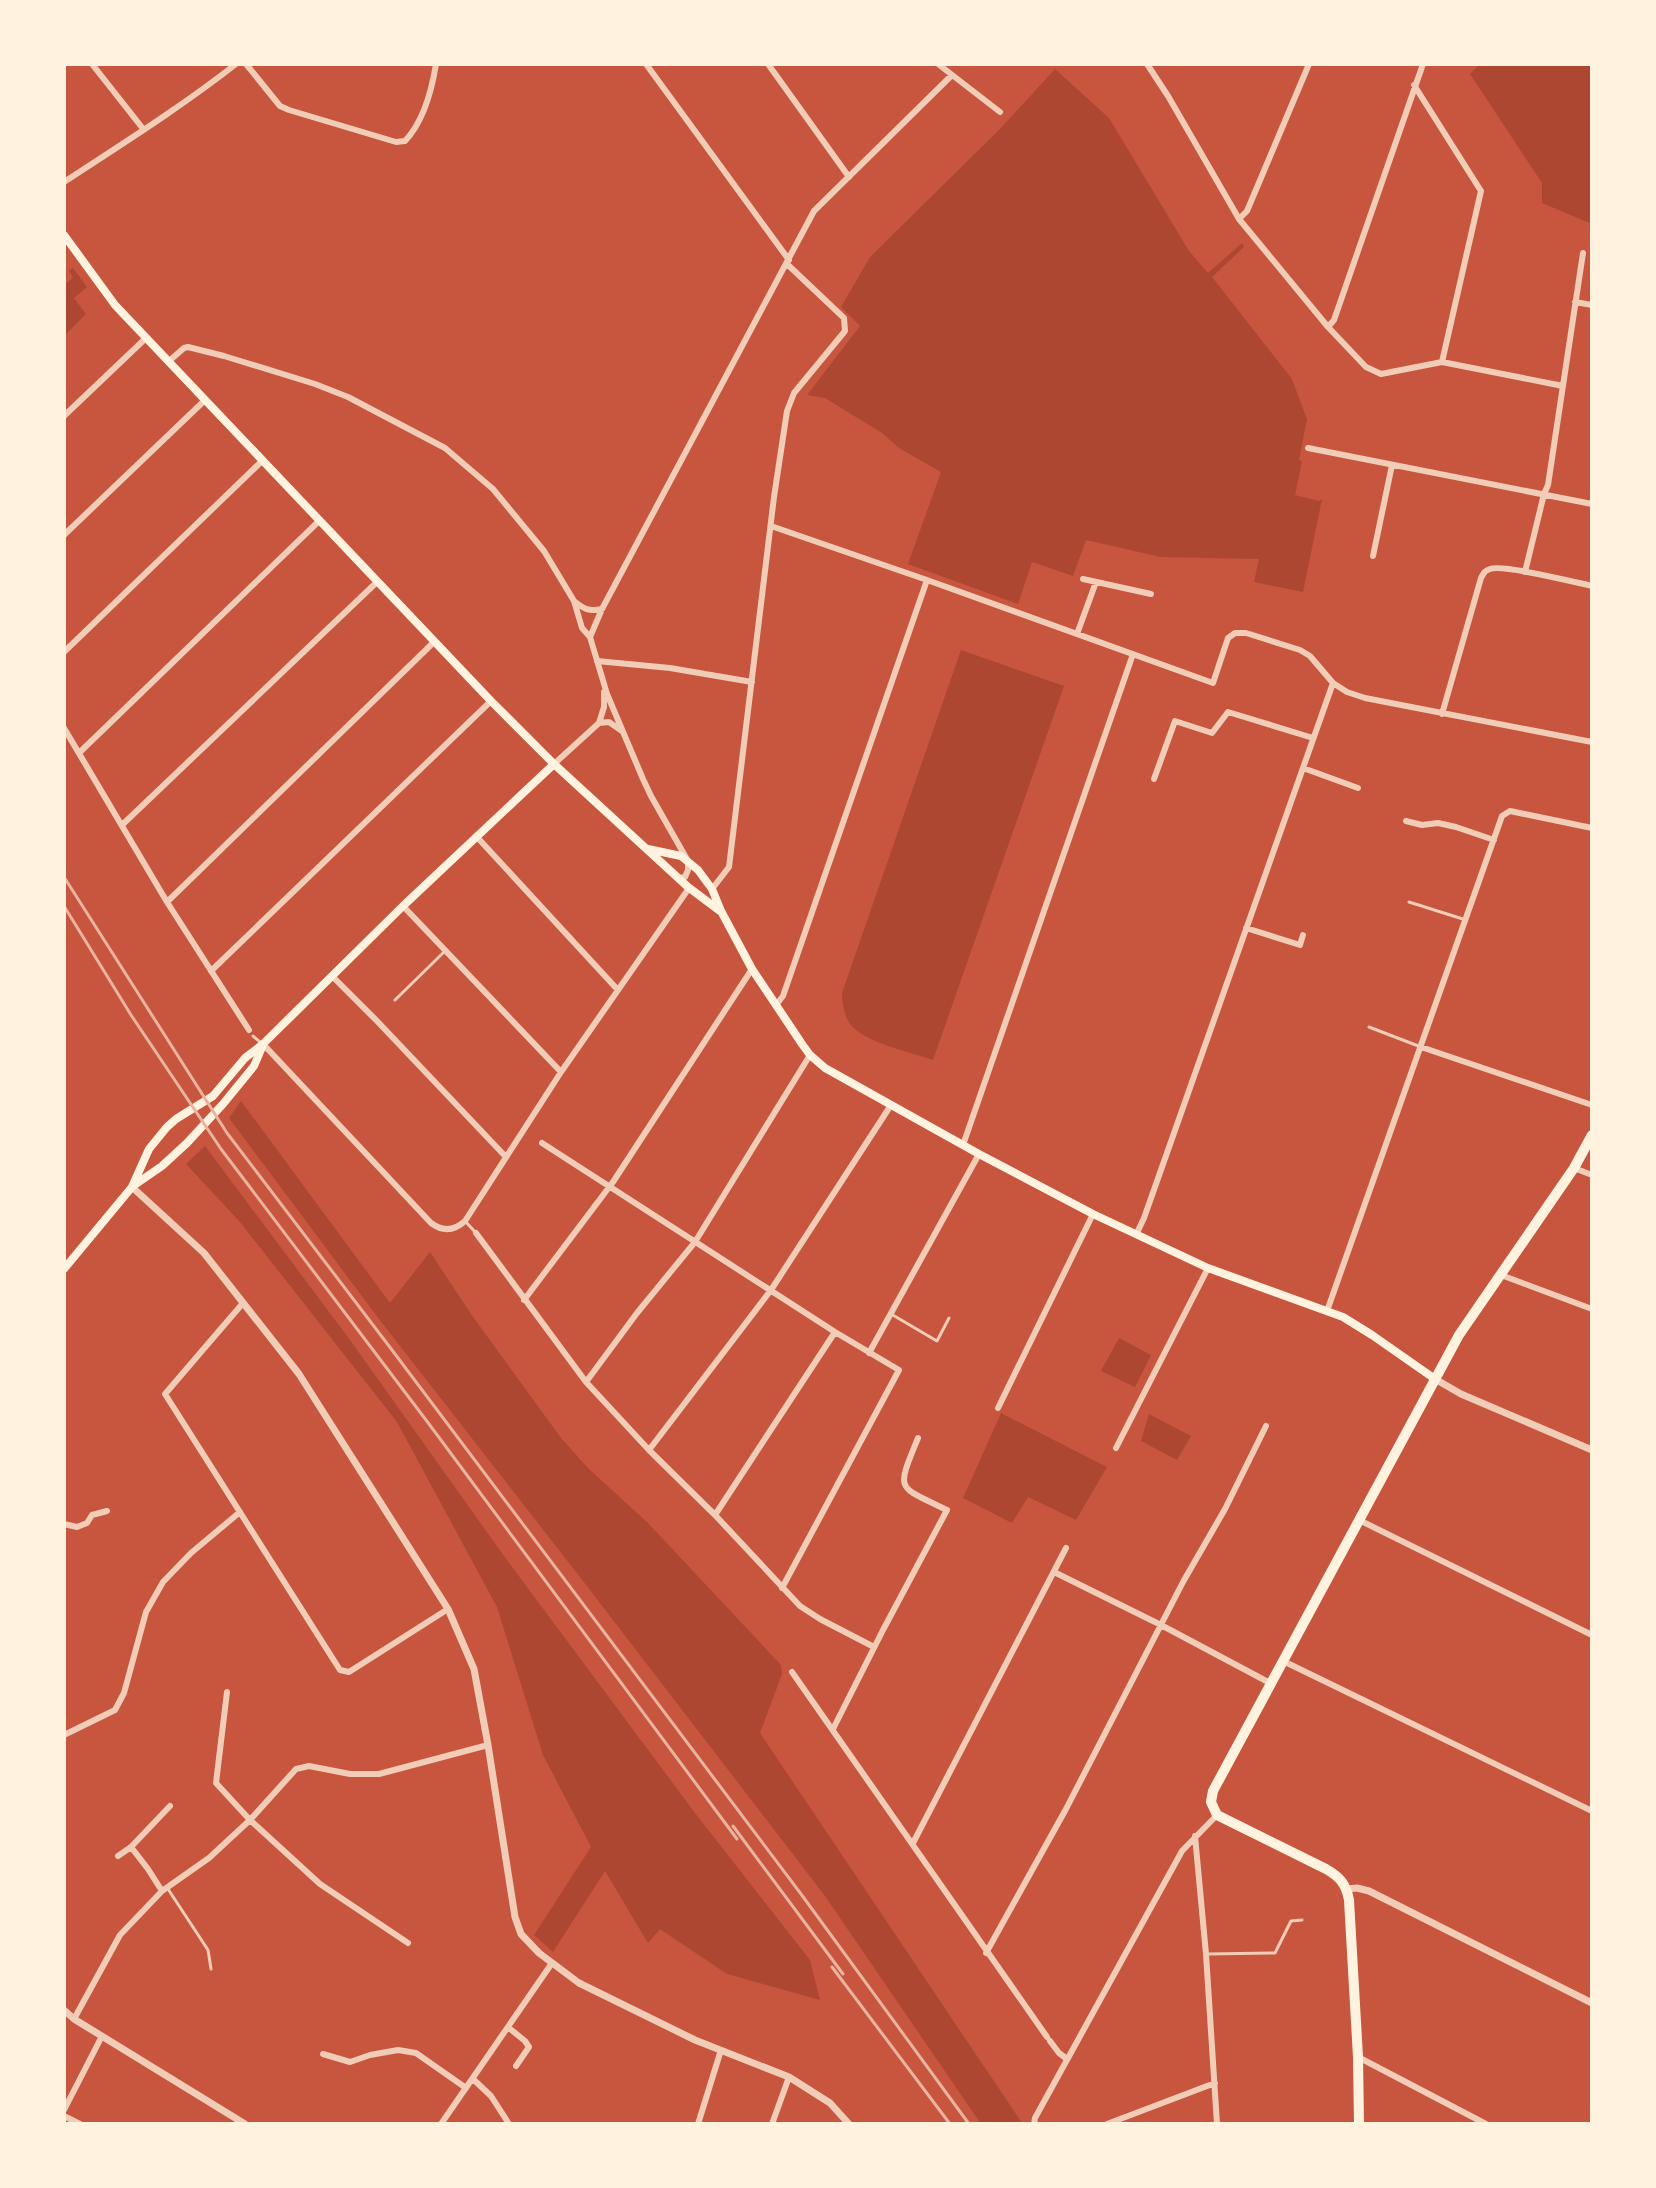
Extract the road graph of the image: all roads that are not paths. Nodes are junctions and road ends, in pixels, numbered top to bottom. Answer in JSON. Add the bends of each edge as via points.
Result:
{"nodes":[{"id":1,"x":92,"y":64,"type":"edge"},
{"id":2,"x":236,"y":64,"type":"edge"},
{"id":3,"x":246,"y":64,"type":"edge"},
{"id":4,"x":436,"y":64,"type":"edge"},
{"id":5,"x":646,"y":64,"type":"edge"},
{"id":6,"x":768,"y":64,"type":"edge"},
{"id":7,"x":938,"y":64,"type":"edge"},
{"id":8,"x":1147,"y":64,"type":"edge"},
{"id":9,"x":1309,"y":64,"type":"edge"},
{"id":10,"x":1423,"y":64,"type":"edge"},
{"id":11,"x":952,"y":75,"type":"junction"},
{"id":12,"x":1414,"y":85,"type":"junction"},
{"id":13,"x":1000,"y":112,"type":"dead end"},
{"id":14,"x":144,"y":130,"type":"junction"},
{"id":15,"x":849,"y":177,"type":"junction"},
{"id":16,"x":64,"y":182,"type":"edge"},
{"id":17,"x":1239,"y":219,"type":"junction"},
{"id":18,"x":64,"y":235,"type":"edge"},
{"id":19,"x":1583,"y":253,"type":"dead end"},
{"id":20,"x":788,"y":262,"type":"junction"},
{"id":21,"x":1575,"y":302,"type":"junction"},
{"id":22,"x":1592,"y":305,"type":"edge"},
{"id":23,"x":1328,"y":327,"type":"junction"},
{"id":24,"x":146,"y":338,"type":"junction"},
{"id":25,"x":168,"y":362,"type":"junction"},
{"id":26,"x":1442,"y":362,"type":"junction"},
{"id":27,"x":1563,"y":386,"type":"junction"},
{"id":28,"x":204,"y":401,"type":"junction"},
{"id":29,"x":64,"y":416,"type":"edge"},
{"id":30,"x":1308,"y":448,"type":"dead end"},
{"id":31,"x":262,"y":461,"type":"junction"},
{"id":32,"x":1392,"y":465,"type":"junction"},
{"id":33,"x":1544,"y":494,"type":"junction"},
{"id":34,"x":1592,"y":504,"type":"edge"},
{"id":35,"x":319,"y":521,"type":"junction"},
{"id":36,"x":771,"y":526,"type":"junction"},
{"id":37,"x":64,"y":535,"type":"edge"},
{"id":38,"x":1373,"y":556,"type":"dead end"},
{"id":39,"x":1525,"y":572,"type":"junction"},
{"id":40,"x":1083,"y":579,"type":"dead end"},
{"id":41,"x":927,"y":580,"type":"junction"},
{"id":42,"x":378,"y":581,"type":"junction"},
{"id":43,"x":1096,"y":582,"type":"junction"},
{"id":44,"x":1592,"y":586,"type":"edge"},
{"id":45,"x":1151,"y":594,"type":"dead end"},
{"id":46,"x":574,"y":601,"type":"junction"},
{"id":47,"x":602,"y":609,"type":"junction"},
{"id":48,"x":1077,"y":634,"type":"junction"},
{"id":49,"x":590,"y":637,"type":"junction"},
{"id":50,"x":435,"y":641,"type":"junction"},
{"id":51,"x":64,"y":652,"type":"edge"},
{"id":52,"x":1133,"y":654,"type":"junction"},
{"id":53,"x":597,"y":661,"type":"junction"},
{"id":54,"x":752,"y":682,"type":"junction"},
{"id":55,"x":1333,"y":683,"type":"junction"},
{"id":56,"x":604,"y":684,"type":"junction"},
{"id":57,"x":491,"y":701,"type":"junction"},
{"id":58,"x":1442,"y":714,"type":"junction"},
{"id":59,"x":599,"y":723,"type":"junction"},
{"id":60,"x":64,"y":728,"type":"edge"},
{"id":61,"x":622,"y":731,"type":"junction"},
{"id":62,"x":1313,"y":738,"type":"junction"},
{"id":63,"x":1592,"y":742,"type":"edge"},
{"id":64,"x":79,"y":753,"type":"junction"},
{"id":65,"x":554,"y":764,"type":"junction"},
{"id":66,"x":1303,"y":768,"type":"junction"},
{"id":67,"x":1154,"y":779,"type":"dead end"},
{"id":68,"x":1358,"y":788,"type":"dead end"},
{"id":69,"x":1406,"y":821,"type":"dead end"},
{"id":70,"x":122,"y":825,"type":"junction"},
{"id":71,"x":1592,"y":828,"type":"edge"},
{"id":72,"x":476,"y":836,"type":"junction"},
{"id":73,"x":1494,"y":840,"type":"junction"},
{"id":74,"x":648,"y":849,"type":"junction"},
{"id":75,"x":672,"y":855,"type":"junction"},
{"id":76,"x":688,"y":861,"type":"junction"},
{"id":77,"x":667,"y":868,"type":"junction"},
{"id":78,"x":678,"y":878,"type":"junction"},
{"id":79,"x":689,"y":888,"type":"junction"},
{"id":80,"x":712,"y":889,"type":"junction"},
{"id":81,"x":167,"y":902,"type":"junction"},
{"id":82,"x":1409,"y":902,"type":"dead end"},
{"id":83,"x":403,"y":906,"type":"junction"},
{"id":84,"x":721,"y":911,"type":"junction"},
{"id":85,"x":1466,"y":920,"type":"junction"},
{"id":86,"x":1246,"y":928,"type":"junction"},
{"id":87,"x":1303,"y":935,"type":"dead end"},
{"id":88,"x":446,"y":949,"type":"junction"},
{"id":89,"x":752,"y":969,"type":"junction"},
{"id":90,"x":211,"y":971,"type":"junction"},
{"id":91,"x":332,"y":976,"type":"junction"},
{"id":92,"x":617,"y":989,"type":"junction"},
{"id":93,"x":395,"y":1000,"type":"dead end"},
{"id":94,"x":776,"y":1005,"type":"junction"},
{"id":95,"x":1369,"y":1027,"type":"dead end"},
{"id":96,"x":251,"y":1033,"type":"joint"},
{"id":97,"x":263,"y":1044,"type":"junction"},
{"id":98,"x":1421,"y":1047,"type":"junction"},
{"id":99,"x":810,"y":1055,"type":"junction"},
{"id":100,"x":561,"y":1072,"type":"junction"},
{"id":101,"x":891,"y":1105,"type":"junction"},
{"id":102,"x":1592,"y":1105,"type":"edge"},
{"id":103,"x":1592,"y":1135,"type":"edge"},
{"id":104,"x":542,"y":1143,"type":"dead end"},
{"id":105,"x":963,"y":1145,"type":"junction"},
{"id":106,"x":979,"y":1154,"type":"junction"},
{"id":107,"x":506,"y":1157,"type":"junction"},
{"id":108,"x":1574,"y":1168,"type":"junction"},
{"id":109,"x":1592,"y":1175,"type":"edge"},
{"id":110,"x":132,"y":1187,"type":"junction"},
{"id":111,"x":610,"y":1187,"type":"junction"},
{"id":112,"x":1093,"y":1214,"type":"junction"},
{"id":113,"x":465,"y":1221,"type":"junction"},
{"id":114,"x":476,"y":1233,"type":"joint"},
{"id":115,"x":1136,"y":1235,"type":"junction"},
{"id":116,"x":695,"y":1242,"type":"junction"},
{"id":117,"x":1208,"y":1268,"type":"junction"},
{"id":118,"x":64,"y":1269,"type":"edge"},
{"id":119,"x":1501,"y":1275,"type":"junction"},
{"id":120,"x":771,"y":1290,"type":"junction"},
{"id":121,"x":524,"y":1300,"type":"junction"},
{"id":122,"x":243,"y":1303,"type":"junction"},
{"id":123,"x":1592,"y":1309,"type":"edge"},
{"id":124,"x":1327,"y":1311,"type":"junction"},
{"id":125,"x":891,"y":1314,"type":"junction"},
{"id":126,"x":949,"y":1318,"type":"dead end"},
{"id":127,"x":835,"y":1332,"type":"junction"},
{"id":128,"x":869,"y":1353,"type":"junction"},
{"id":129,"x":1435,"y":1379,"type":"junction"},
{"id":130,"x":586,"y":1382,"type":"junction"},
{"id":131,"x":998,"y":1408,"type":"dead end"},
{"id":132,"x":1266,"y":1426,"type":"dead end"},
{"id":133,"x":918,"y":1438,"type":"dead end"},
{"id":134,"x":1116,"y":1448,"type":"dead end"},
{"id":135,"x":649,"y":1450,"type":"junction"},
{"id":136,"x":1592,"y":1450,"type":"edge"},
{"id":137,"x":107,"y":1511,"type":"dead end"},
{"id":138,"x":240,"y":1512,"type":"junction"},
{"id":139,"x":715,"y":1515,"type":"junction"},
{"id":140,"x":1359,"y":1520,"type":"junction"},
{"id":141,"x":64,"y":1524,"type":"edge"},
{"id":142,"x":1066,"y":1548,"type":"dead end"},
{"id":143,"x":1054,"y":1572,"type":"junction"},
{"id":144,"x":782,"y":1588,"type":"junction"},
{"id":145,"x":448,"y":1609,"type":"junction"},
{"id":146,"x":1161,"y":1625,"type":"junction"},
{"id":147,"x":1592,"y":1635,"type":"edge"},
{"id":148,"x":874,"y":1647,"type":"junction"},
{"id":149,"x":1283,"y":1661,"type":"junction"},
{"id":150,"x":792,"y":1672,"type":"dead end"},
{"id":151,"x":1270,"y":1683,"type":"junction"},
{"id":152,"x":227,"y":1692,"type":"dead end"},
{"id":153,"x":833,"y":1729,"type":"junction"},
{"id":154,"x":64,"y":1735,"type":"edge"},
{"id":155,"x":488,"y":1745,"type":"junction"},
{"id":156,"x":170,"y":1806,"type":"dead end"},
{"id":157,"x":1592,"y":1811,"type":"edge"},
{"id":158,"x":1217,"y":1815,"type":"junction"},
{"id":159,"x":250,"y":1820,"type":"junction"},
{"id":160,"x":1195,"y":1836,"type":"junction"},
{"id":161,"x":913,"y":1843,"type":"junction"},
{"id":162,"x":131,"y":1847,"type":"junction"},
{"id":163,"x":118,"y":1856,"type":"dead end"},
{"id":164,"x":1347,"y":1889,"type":"junction"},
{"id":165,"x":165,"y":1890,"type":"junction"},
{"id":166,"x":1302,"y":1920,"type":"dead end"},
{"id":167,"x":408,"y":1943,"type":"dead end"},
{"id":168,"x":986,"y":1953,"type":"junction"},
{"id":169,"x":1206,"y":1954,"type":"junction"},
{"id":170,"x":552,"y":1963,"type":"junction"},
{"id":171,"x":211,"y":1969,"type":"dead end"},
{"id":172,"x":1592,"y":2003,"type":"edge"},
{"id":173,"x":64,"y":2010,"type":"edge"},
{"id":174,"x":74,"y":2019,"type":"junction"},
{"id":175,"x":509,"y":2028,"type":"junction"},
{"id":176,"x":102,"y":2036,"type":"junction"},
{"id":177,"x":721,"y":2050,"type":"junction"},
{"id":178,"x":323,"y":2054,"type":"dead end"},
{"id":179,"x":1358,"y":2057,"type":"junction"},
{"id":180,"x":1067,"y":2059,"type":"junction"},
{"id":181,"x":516,"y":2066,"type":"dead end"},
{"id":182,"x":789,"y":2077,"type":"junction"},
{"id":183,"x":473,"y":2079,"type":"junction"},
{"id":184,"x":1215,"y":2083,"type":"junction"},
{"id":185,"x":466,"y":2088,"type":"junction"},
{"id":186,"x":64,"y":2110,"type":"edge"},
{"id":187,"x":64,"y":2116,"type":"edge"},
{"id":188,"x":80,"y":2124,"type":"edge"},
{"id":189,"x":245,"y":2124,"type":"edge"},
{"id":190,"x":441,"y":2124,"type":"edge"},
{"id":191,"x":509,"y":2124,"type":"edge"},
{"id":192,"x":698,"y":2124,"type":"edge"},
{"id":193,"x":772,"y":2124,"type":"edge"},
{"id":194,"x":849,"y":2124,"type":"edge"},
{"id":195,"x":1034,"y":2124,"type":"edge"},
{"id":196,"x":1107,"y":2124,"type":"edge"},
{"id":197,"x":1217,"y":2124,"type":"edge"},
{"id":198,"x":1359,"y":2124,"type":"edge"},
{"id":199,"x":1486,"y":2124,"type":"edge"}],
"edges":[{"from":1,"to":14,"type":"street"},
{"from":2,"to":14,"type":"street"},
{"from":3,"to":4,"type":"street","via":[[280,106],[396,142],[411,135]]},
{"from":5,"to":20,"type":"street"},
{"from":6,"to":15,"type":"street"},
{"from":7,"to":11,"type":"street"},
{"from":8,"to":17,"type":"street"},
{"from":9,"to":17,"type":"street"},
{"from":10,"to":12,"type":"street"},
{"from":11,"to":13,"type":"street"},
{"from":11,"to":15,"type":"street"},
{"from":12,"to":23,"type":"street"},
{"from":12,"to":26,"type":"street","via":[[1481,191]]},
{"from":14,"to":16,"type":"street"},
{"from":15,"to":20,"type":"street","via":[[814,211]]},
{"from":17,"to":23,"type":"street"},
{"from":18,"to":24,"type":"main road","via":[[69,248]]},
{"from":19,"to":21,"type":"street"},
{"from":20,"to":36,"type":"street","via":[[844,318],[845,331],[789,403]]},
{"from":20,"to":47,"type":"street"},
{"from":21,"to":22,"type":"street"},
{"from":21,"to":27,"type":"street"},
{"from":23,"to":26,"type":"street","via":[[1366,367],[1381,374]]},
{"from":24,"to":25,"type":"main road"},
{"from":24,"to":29,"type":"street"},
{"from":25,"to":28,"type":"main road"},
{"from":25,"to":46,"type":"street","via":[[188,347],[265,368],[348,397],[445,448],[493,489],[544,551]]},
{"from":26,"to":27,"type":"street"},
{"from":27,"to":33,"type":"street"},
{"from":28,"to":31,"type":"main road"},
{"from":28,"to":37,"type":"street"},
{"from":30,"to":32,"type":"street"},
{"from":31,"to":35,"type":"main road"},
{"from":31,"to":51,"type":"street"},
{"from":32,"to":33,"type":"street"},
{"from":32,"to":38,"type":"street"},
{"from":33,"to":34,"type":"street"},
{"from":33,"to":39,"type":"street"},
{"from":35,"to":42,"type":"main road"},
{"from":35,"to":64,"type":"street"},
{"from":36,"to":41,"type":"street"},
{"from":36,"to":54,"type":"street"},
{"from":39,"to":44,"type":"street"},
{"from":39,"to":58,"type":"street","via":[[1494,568],[1481,578]]},
{"from":40,"to":43,"type":"street"},
{"from":41,"to":48,"type":"street"},
{"from":41,"to":94,"type":"street"},
{"from":42,"to":50,"type":"main road"},
{"from":42,"to":70,"type":"street"},
{"from":43,"to":45,"type":"street"},
{"from":43,"to":48,"type":"street"},
{"from":46,"to":47,"type":"street","via":[[585,609]]},
{"from":46,"to":49,"type":"street"},
{"from":47,"to":49,"type":"street"},
{"from":48,"to":52,"type":"street"},
{"from":49,"to":53,"type":"street"},
{"from":50,"to":57,"type":"main road"},
{"from":50,"to":81,"type":"street"},
{"from":52,"to":55,"type":"street","via":[[1213,683],[1228,638],[1246,633],[1300,650]]},
{"from":52,"to":105,"type":"street"},
{"from":53,"to":54,"type":"street"},
{"from":53,"to":56,"type":"street"},
{"from":54,"to":80,"type":"street","via":[[729,867]]},
{"from":55,"to":58,"type":"street","via":[[1365,698]]},
{"from":55,"to":62,"type":"street"},
{"from":56,"to":59,"type":"street"},
{"from":56,"to":61,"type":"street"},
{"from":57,"to":65,"type":"main road"},
{"from":57,"to":90,"type":"street"},
{"from":58,"to":63,"type":"street"},
{"from":59,"to":61,"type":"street","via":[[609,722]]},
{"from":59,"to":65,"type":"street"},
{"from":60,"to":64,"type":"street"},
{"from":61,"to":76,"type":"street"},
{"from":62,"to":66,"type":"street"},
{"from":62,"to":67,"type":"street","via":[[1228,712],[1212,733],[1175,721]]},
{"from":64,"to":70,"type":"street"},
{"from":65,"to":72,"type":"main road"},
{"from":65,"to":74,"type":"main road"},
{"from":66,"to":68,"type":"street"},
{"from":66,"to":86,"type":"street"},
{"from":69,"to":73,"type":"street","via":[[1438,823]]},
{"from":70,"to":81,"type":"street"},
{"from":71,"to":73,"type":"street","via":[[1510,811],[1502,816]]},
{"from":72,"to":83,"type":"main road"},
{"from":72,"to":92,"type":"street"},
{"from":73,"to":85,"type":"street"},
{"from":74,"to":75,"type":"main road"},
{"from":74,"to":77,"type":"main road"},
{"from":75,"to":76,"type":"main road"},
{"from":75,"to":77,"type":"main road"},
{"from":76,"to":78,"type":"street","via":[[685,877]]},
{"from":76,"to":80,"type":"main road"},
{"from":77,"to":78,"type":"main road"},
{"from":78,"to":79,"type":"main road"},
{"from":79,"to":84,"type":"main road"},
{"from":79,"to":92,"type":"street"},
{"from":80,"to":84,"type":"main road"},
{"from":81,"to":90,"type":"street"},
{"from":82,"to":85,"type":"lane"},
{"from":83,"to":88,"type":"street"},
{"from":83,"to":91,"type":"main road"},
{"from":84,"to":89,"type":"main road"},
{"from":85,"to":98,"type":"street"},
{"from":86,"to":87,"type":"street","via":[[1300,945]]},
{"from":86,"to":115,"type":"street"},
{"from":88,"to":93,"type":"lane"},
{"from":88,"to":100,"type":"street"},
{"from":89,"to":94,"type":"main road"},
{"from":89,"to":111,"type":"street"},
{"from":90,"to":96,"type":"street"},
{"from":91,"to":97,"type":"main road"},
{"from":91,"to":107,"type":"street"},
{"from":92,"to":100,"type":"street"},
{"from":94,"to":99,"type":"main road"},
{"from":95,"to":98,"type":"lane"},
{"from":96,"to":97,"type":"lane"},
{"from":97,"to":110,"type":"main road","via":[[254,1066],[223,1104],[162,1166]]},
{"from":97,"to":110,"type":"main road","via":[[213,1096],[176,1119],[149,1149]]},
{"from":97,"to":113,"type":"street","via":[[431,1223],[448,1230]]},
{"from":98,"to":102,"type":"street"},
{"from":98,"to":124,"type":"street"},
{"from":99,"to":101,"type":"main road"},
{"from":99,"to":116,"type":"street"},
{"from":100,"to":107,"type":"street"},
{"from":101,"to":105,"type":"main road"},
{"from":101,"to":120,"type":"street"},
{"from":103,"to":108,"type":"highway"},
{"from":104,"to":111,"type":"street"},
{"from":105,"to":106,"type":"main road"},
{"from":106,"to":112,"type":"main road"},
{"from":106,"to":125,"type":"street"},
{"from":107,"to":113,"type":"street"},
{"from":108,"to":109,"type":"street"},
{"from":108,"to":119,"type":"highway"},
{"from":110,"to":118,"type":"main road"},
{"from":110,"to":122,"type":"street","via":[[204,1253]]},
{"from":111,"to":116,"type":"street"},
{"from":111,"to":121,"type":"street"},
{"from":112,"to":115,"type":"main road"},
{"from":112,"to":131,"type":"street"},
{"from":113,"to":114,"type":"lane"},
{"from":114,"to":121,"type":"street"},
{"from":115,"to":117,"type":"main road"},
{"from":116,"to":120,"type":"street"},
{"from":116,"to":130,"type":"street"},
{"from":117,"to":124,"type":"main road"},
{"from":117,"to":134,"type":"street"},
{"from":119,"to":123,"type":"street"},
{"from":119,"to":129,"type":"highway"},
{"from":120,"to":127,"type":"street"},
{"from":120,"to":135,"type":"street"},
{"from":121,"to":130,"type":"street"},
{"from":122,"to":138,"type":"street","via":[[165,1394]]},
{"from":122,"to":145,"type":"street","via":[[299,1374]]},
{"from":124,"to":129,"type":"main road","via":[[1358,1325]]},
{"from":125,"to":126,"type":"lane","via":[[937,1341]]},
{"from":125,"to":128,"type":"street"},
{"from":127,"to":128,"type":"street"},
{"from":127,"to":139,"type":"street"},
{"from":128,"to":144,"type":"street","via":[[899,1370]]},
{"from":129,"to":136,"type":"street"},
{"from":129,"to":140,"type":"highway"},
{"from":130,"to":135,"type":"street"},
{"from":132,"to":146,"type":"street"},
{"from":133,"to":148,"type":"street","via":[[903,1484],[947,1510]]},
{"from":135,"to":139,"type":"street"},
{"from":137,"to":141,"type":"street","via":[[77,1527]]},
{"from":138,"to":145,"type":"street","via":[[340,1670],[349,1672]]},
{"from":138,"to":154,"type":"street","via":[[163,1582],[146,1612],[115,1710]]},
{"from":139,"to":144,"type":"street"},
{"from":140,"to":147,"type":"street"},
{"from":140,"to":149,"type":"highway"},
{"from":142,"to":143,"type":"street"},
{"from":143,"to":146,"type":"street"},
{"from":143,"to":161,"type":"street"},
{"from":144,"to":148,"type":"street","via":[[817,1617]]},
{"from":145,"to":155,"type":"street","via":[[474,1669]]},
{"from":146,"to":151,"type":"street"},
{"from":146,"to":168,"type":"street"},
{"from":148,"to":153,"type":"street"},
{"from":149,"to":151,"type":"highway"},
{"from":149,"to":157,"type":"street"},
{"from":150,"to":153,"type":"street"},
{"from":151,"to":158,"type":"highway","via":[[1213,1791]]},
{"from":152,"to":159,"type":"street","via":[[216,1783]]},
{"from":153,"to":161,"type":"street"},
{"from":155,"to":159,"type":"street","via":[[379,1774],[303,1766]]},
{"from":155,"to":170,"type":"street","via":[[515,1917],[521,1934]]},
{"from":156,"to":162,"type":"street"},
{"from":158,"to":160,"type":"street"},
{"from":158,"to":164,"type":"highway","via":[[1326,1869]]},
{"from":159,"to":165,"type":"street"},
{"from":159,"to":167,"type":"street","via":[[320,1884]]},
{"from":160,"to":169,"type":"street"},
{"from":160,"to":180,"type":"street","via":[[1161,1887]]},
{"from":161,"to":168,"type":"street"},
{"from":162,"to":163,"type":"street"},
{"from":162,"to":165,"type":"street"},
{"from":164,"to":172,"type":"street","via":[[1369,1891]]},
{"from":164,"to":179,"type":"highway"},
{"from":165,"to":171,"type":"lane","via":[[208,1950]]},
{"from":165,"to":174,"type":"street","via":[[120,1935]]},
{"from":166,"to":169,"type":"lane","via":[[1291,1921],[1275,1953]]},
{"from":168,"to":180,"type":"street"},
{"from":169,"to":184,"type":"street"},
{"from":170,"to":175,"type":"street"},
{"from":170,"to":177,"type":"street","via":[[579,1983]]},
{"from":173,"to":174,"type":"street"},
{"from":174,"to":176,"type":"street"},
{"from":175,"to":181,"type":"street","via":[[529,2047]]},
{"from":175,"to":183,"type":"street"},
{"from":176,"to":186,"type":"street"},
{"from":176,"to":189,"type":"street"},
{"from":177,"to":182,"type":"street"},
{"from":177,"to":192,"type":"street"},
{"from":178,"to":185,"type":"street","via":[[350,2062],[398,2050],[416,2053]]},
{"from":179,"to":198,"type":"highway"},
{"from":179,"to":199,"type":"street"},
{"from":180,"to":195,"type":"street"},
{"from":182,"to":193,"type":"street"},
{"from":182,"to":194,"type":"street","via":[[830,2103]]},
{"from":183,"to":185,"type":"street"},
{"from":183,"to":191,"type":"street"},
{"from":184,"to":196,"type":"street"},
{"from":184,"to":197,"type":"street"},
{"from":185,"to":190,"type":"street"},
{"from":187,"to":188,"type":"street"}]}
